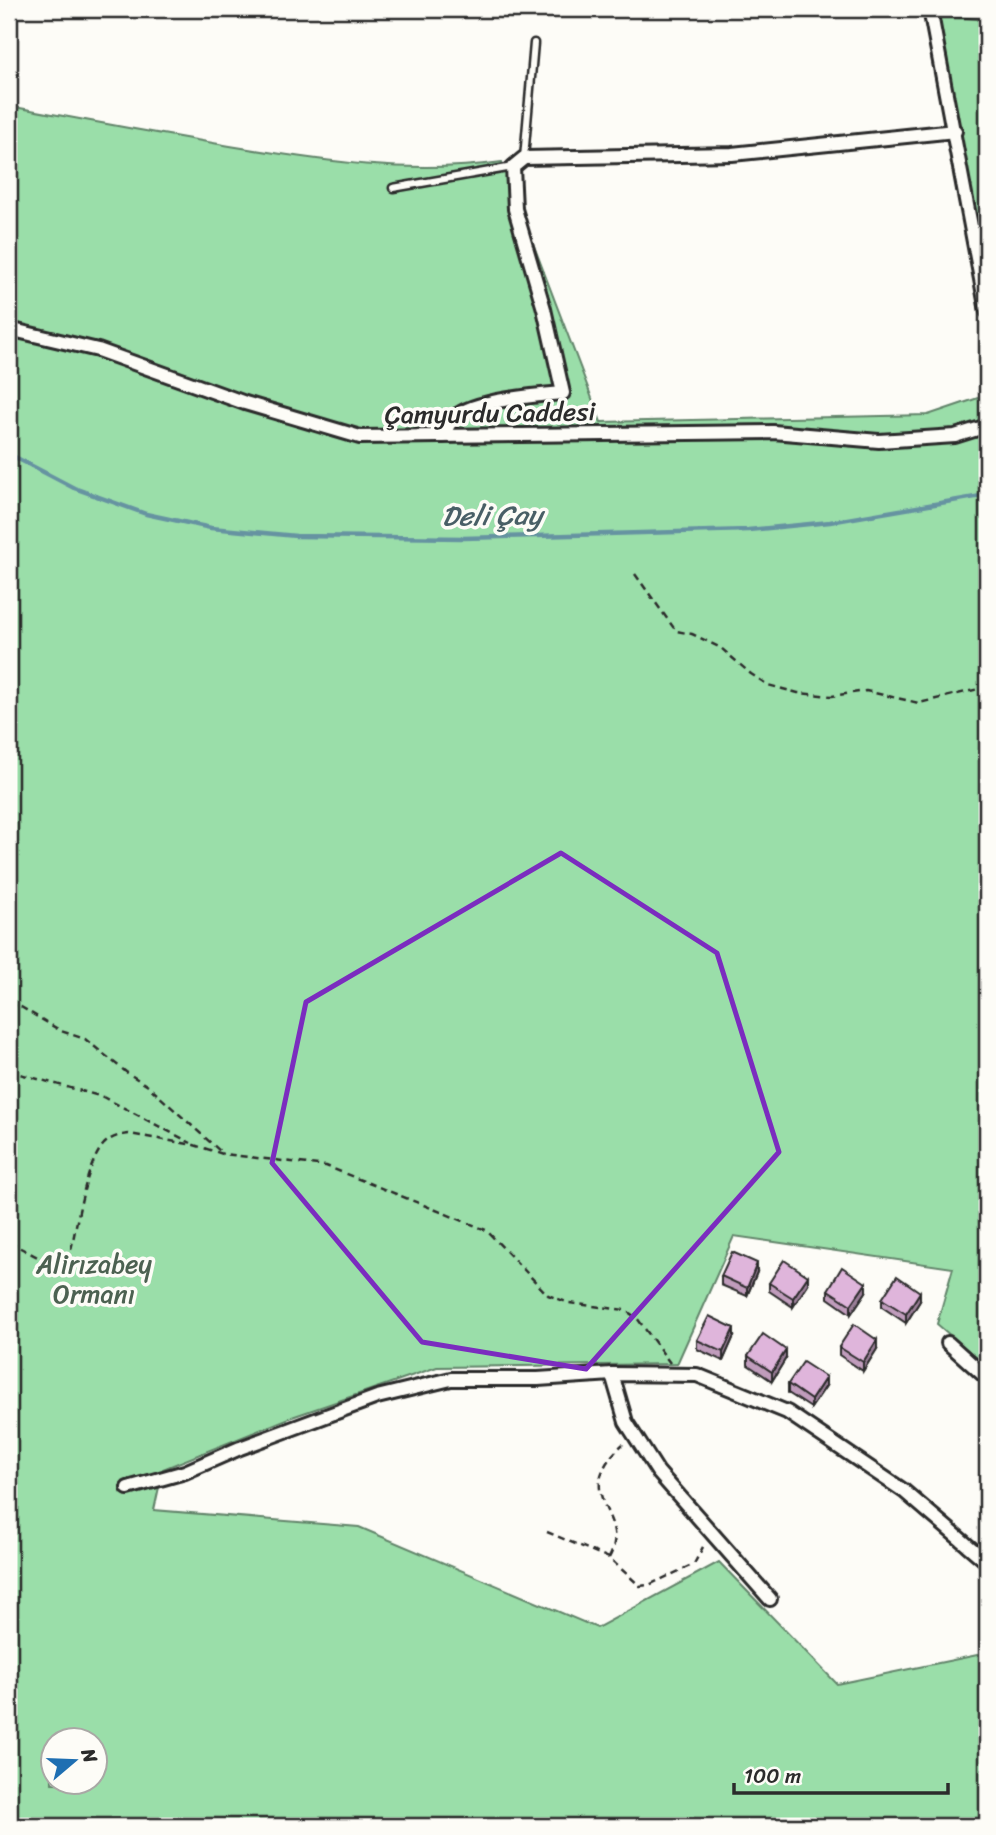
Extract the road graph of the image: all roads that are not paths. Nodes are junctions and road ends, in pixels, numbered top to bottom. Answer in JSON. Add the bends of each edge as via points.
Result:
{"nodes":[{"id":1,"x":930,"y":9,"type":"edge"},
{"id":2,"x":534,"y":43,"type":"dead end"},
{"id":3,"x":955,"y":131,"type":"junction"},
{"id":4,"x":524,"y":158,"type":"junction"},
{"id":5,"x":513,"y":167,"type":"junction"},
{"id":6,"x":393,"y":188,"type":"dead end"},
{"id":7,"x":987,"y":311,"type":"edge"},
{"id":8,"x":9,"y":329,"type":"edge"},
{"id":9,"x":987,"y":426,"type":"edge"},
{"id":10,"x":443,"y":436,"type":"junction"},
{"id":11,"x":948,"y":1343,"type":"dead end"},
{"id":12,"x":612,"y":1374,"type":"junction"},
{"id":13,"x":987,"y":1378,"type":"edge"},
{"id":14,"x":128,"y":1488,"type":"dead end"},
{"id":15,"x":987,"y":1562,"type":"edge"},
{"id":16,"x":770,"y":1600,"type":"dead end"}],
"edges":[{"from":1,"to":3,"type":"street"},
{"from":2,"to":4,"type":"lane"},
{"from":3,"to":4,"type":"street","via":[[732,154]]},
{"from":3,"to":7,"type":"street"},
{"from":4,"to":5,"type":"street"},
{"from":5,"to":6,"type":"lane"},
{"from":5,"to":10,"type":"street","via":[[515,209],[563,393],[528,395],[471,409],[455,418]]},
{"from":8,"to":10,"type":"street","name":"Çamyurdu Caddesi","via":[[99,351],[245,403],[360,437]]},
{"from":9,"to":10,"type":"street","name":"Çamyurdu Caddesi","via":[[954,436],[880,441],[773,432]]},
{"from":11,"to":13,"type":"street"},
{"from":12,"to":14,"type":"street","via":[[451,1379],[377,1397],[185,1472]]},
{"from":12,"to":15,"type":"street","via":[[697,1375],[787,1412],[904,1491]]},
{"from":12,"to":16,"type":"street","via":[[633,1436],[658,1472]]}]}
